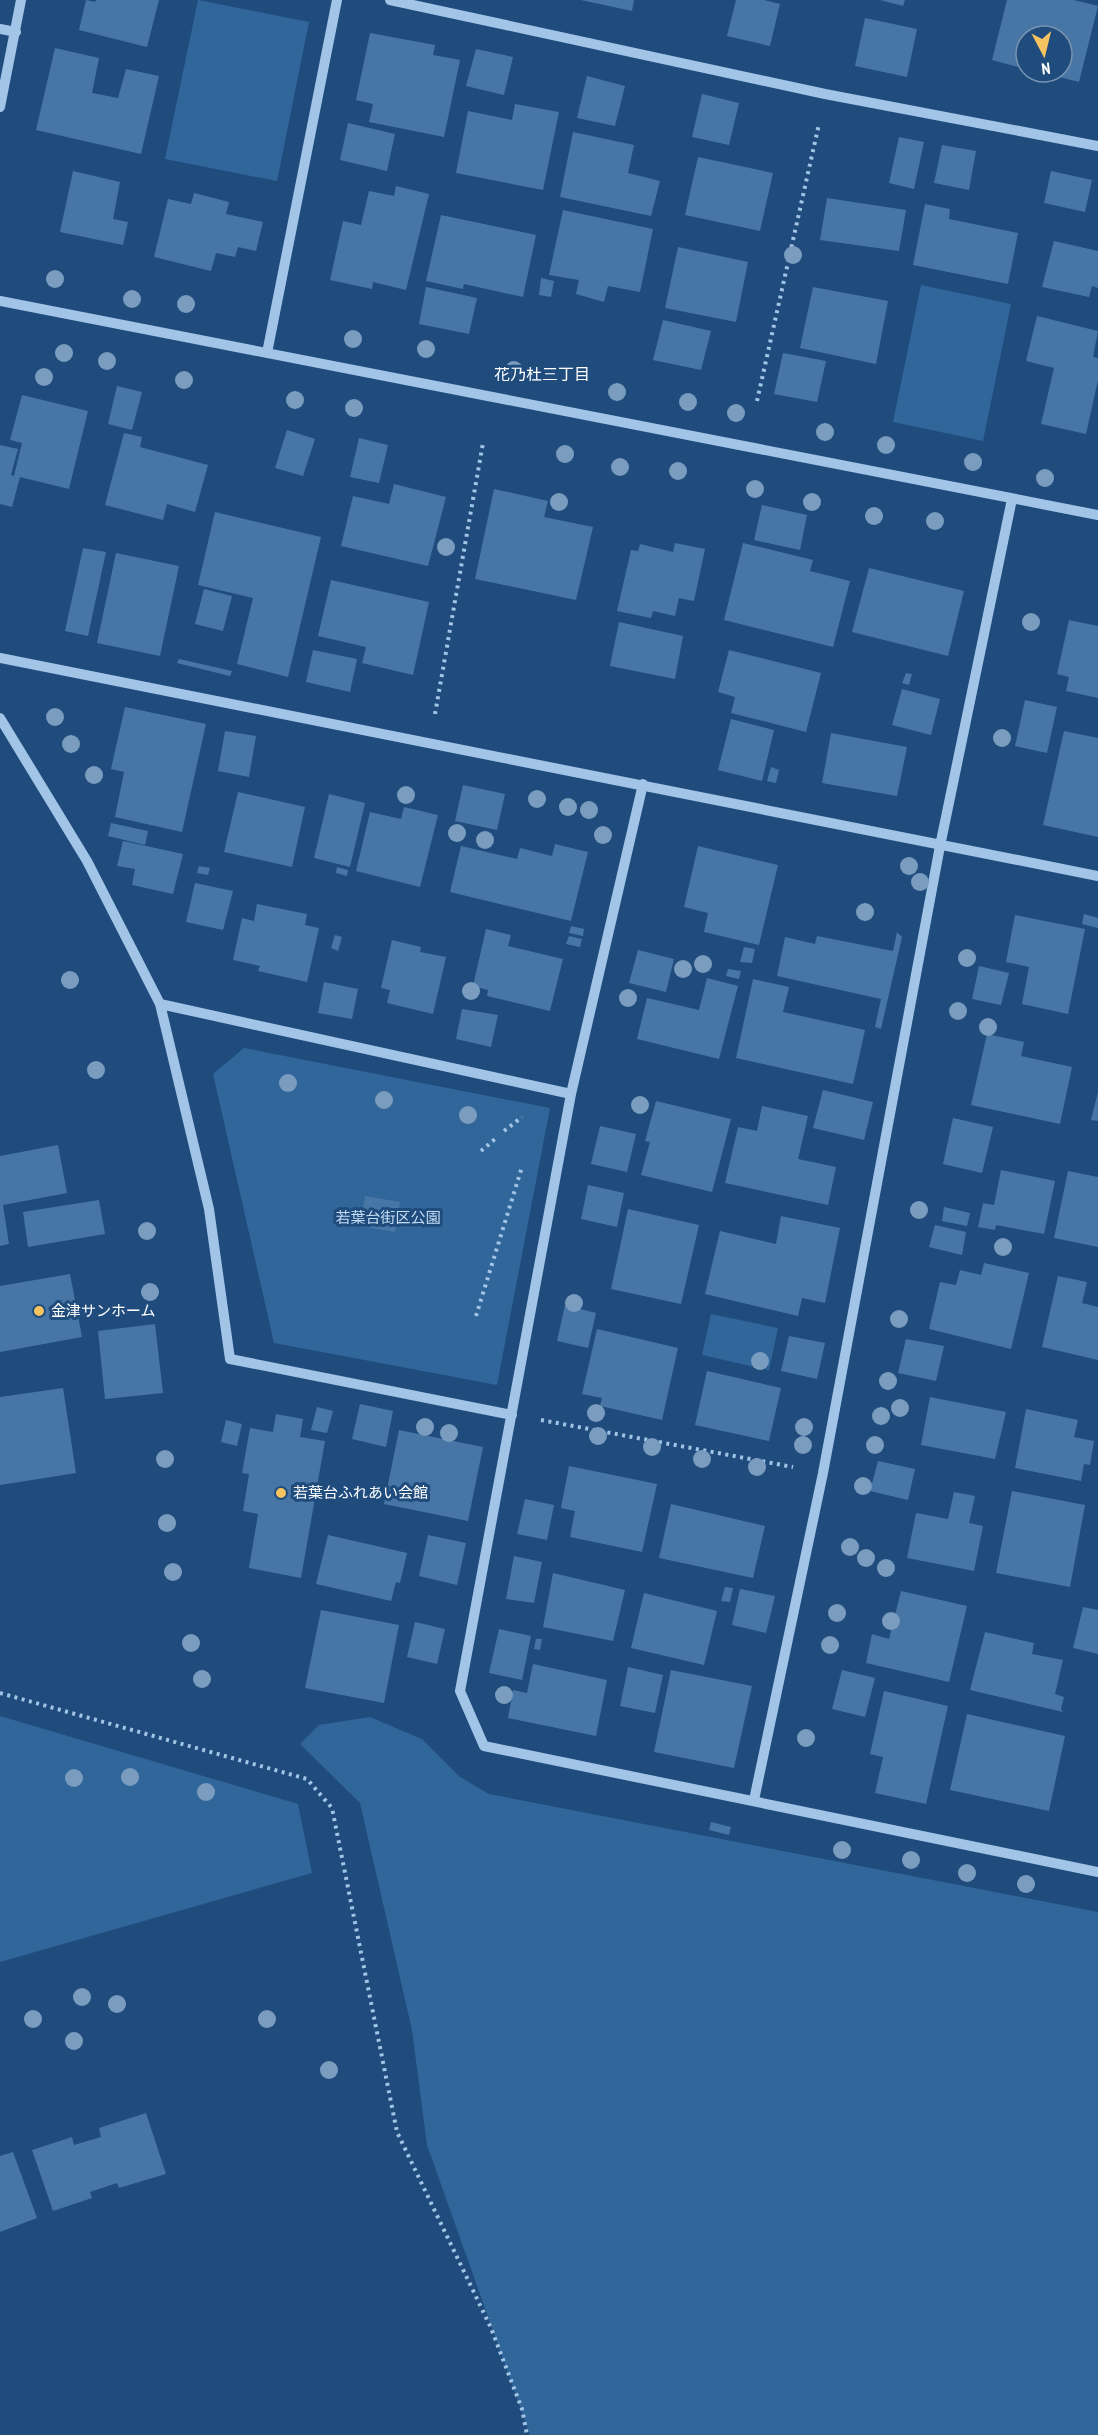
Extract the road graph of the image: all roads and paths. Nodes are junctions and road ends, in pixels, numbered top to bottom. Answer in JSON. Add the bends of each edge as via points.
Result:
{"nodes":[{"id":1,"x":21,"y":0,"type":"edge"},
{"id":2,"x":337,"y":0,"type":"edge"},
{"id":3,"x":390,"y":0,"type":"edge"},
{"id":4,"x":0,"y":29,"type":"edge"},
{"id":5,"x":16,"y":32,"type":"junction"},
{"id":6,"x":825,"y":94,"type":"junction"},
{"id":7,"x":0,"y":107,"type":"edge"},
{"id":8,"x":1098,"y":146,"type":"edge"},
{"id":9,"x":0,"y":301,"type":"edge"},
{"id":10,"x":267,"y":353,"type":"junction"},
{"id":11,"x":757,"y":402,"type":"dead end"},
{"id":12,"x":483,"y":443,"type":"dead end"},
{"id":13,"x":1012,"y":499,"type":"junction"},
{"id":14,"x":1098,"y":515,"type":"edge"},
{"id":15,"x":0,"y":658,"type":"edge"},
{"id":16,"x":0,"y":718,"type":"edge"},
{"id":17,"x":429,"y":744,"type":"junction"},
{"id":18,"x":643,"y":784,"type":"junction"},
{"id":19,"x":940,"y":846,"type":"junction"},
{"id":20,"x":1098,"y":876,"type":"edge"},
{"id":21,"x":160,"y":1004,"type":"junction"},
{"id":22,"x":571,"y":1095,"type":"junction"},
{"id":23,"x":522,"y":1117,"type":"dead end"},
{"id":24,"x":504,"y":1131,"type":"dead end"},
{"id":25,"x":495,"y":1139,"type":"dead end"},
{"id":26,"x":481,"y":1151,"type":"dead end"},
{"id":27,"x":525,"y":1157,"type":"dead end"},
{"id":28,"x":476,"y":1316,"type":"dead end"},
{"id":29,"x":512,"y":1415,"type":"junction"},
{"id":30,"x":823,"y":1473,"type":"junction"},
{"id":31,"x":0,"y":1693,"type":"edge"},
{"id":32,"x":754,"y":1800,"type":"junction"},
{"id":33,"x":1098,"y":1872,"type":"edge"},
{"id":34,"x":527,"y":2435,"type":"edge"}],
"edges":[{"from":1,"to":5,"type":"street"},
{"from":2,"to":10,"type":"street"},
{"from":3,"to":6,"type":"street"},
{"from":4,"to":5,"type":"street"},
{"from":5,"to":7,"type":"street"},
{"from":6,"to":8,"type":"street"},
{"from":6,"to":11,"type":"path"},
{"from":9,"to":10,"type":"street"},
{"from":10,"to":13,"type":"street"},
{"from":12,"to":17,"type":"path"},
{"from":13,"to":14,"type":"street"},
{"from":13,"to":19,"type":"street"},
{"from":15,"to":17,"type":"street"},
{"from":16,"to":21,"type":"street","via":[[87,861]]},
{"from":17,"to":18,"type":"street"},
{"from":18,"to":19,"type":"street"},
{"from":18,"to":22,"type":"street"},
{"from":19,"to":20,"type":"street"},
{"from":19,"to":30,"type":"street"},
{"from":21,"to":22,"type":"street"},
{"from":21,"to":29,"type":"street","via":[[209,1209],[230,1359]]},
{"from":22,"to":29,"type":"street"},
{"from":23,"to":24,"type":"path"},
{"from":25,"to":26,"type":"path"},
{"from":27,"to":28,"type":"path"},
{"from":29,"to":30,"type":"path"},
{"from":29,"to":32,"type":"street","via":[[460,1691],[484,1746]]},
{"from":30,"to":32,"type":"street"},
{"from":31,"to":34,"type":"path","via":[[307,1779],[332,1808],[397,2132],[491,2328],[522,2409]]},
{"from":32,"to":33,"type":"street"}]}
